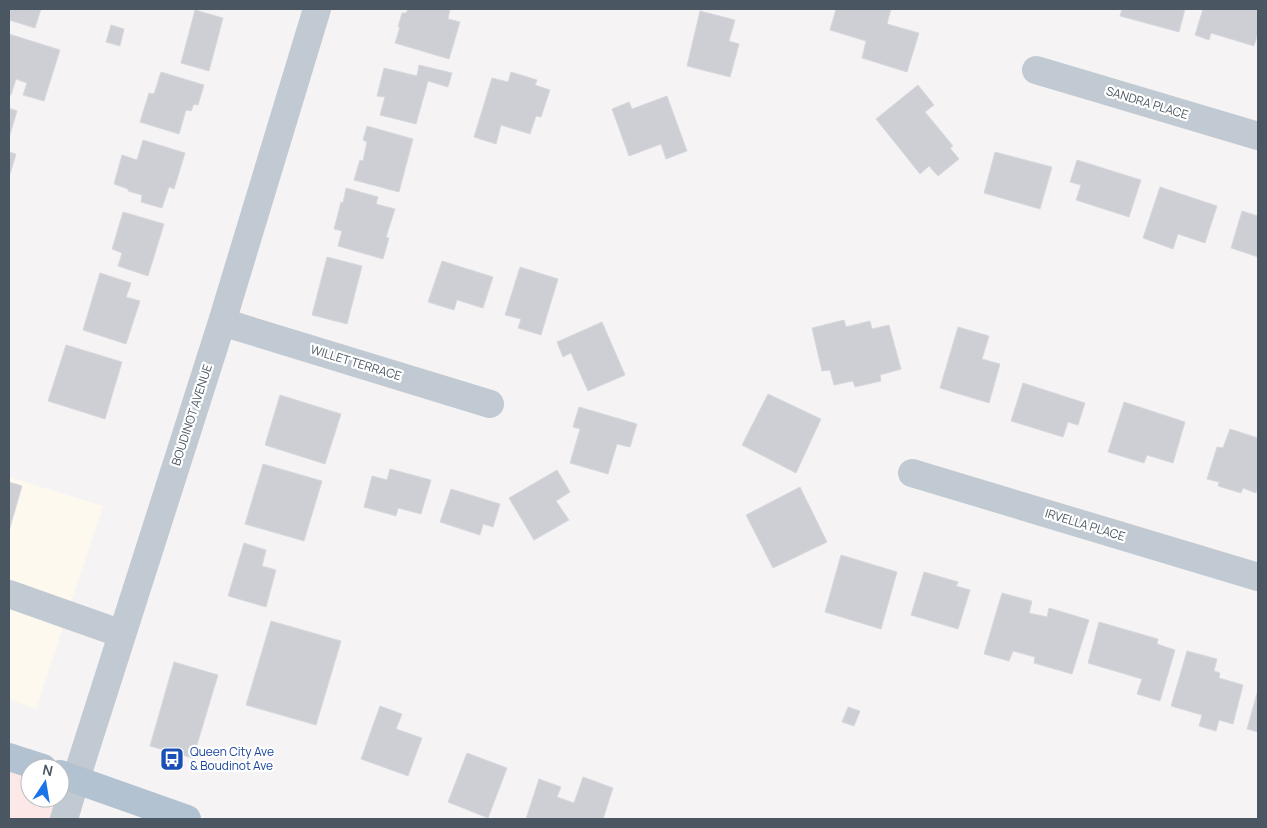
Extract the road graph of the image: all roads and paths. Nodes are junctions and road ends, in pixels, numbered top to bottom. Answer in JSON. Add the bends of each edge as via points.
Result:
{"nodes":[{"id":1,"x":316,"y":9,"type":"edge"},
{"id":2,"x":1036,"y":70,"type":"dead end"},
{"id":3,"x":1258,"y":136,"type":"edge"},
{"id":4,"x":222,"y":322,"type":"junction"},
{"id":5,"x":490,"y":404,"type":"dead end"},
{"id":6,"x":912,"y":473,"type":"dead end"},
{"id":7,"x":1258,"y":577,"type":"edge"},
{"id":8,"x":9,"y":594,"type":"edge"},
{"id":9,"x":122,"y":634,"type":"junction"},
{"id":10,"x":70,"y":771,"type":"edge"},
{"id":11,"x":70,"y":777,"type":"edge"},
{"id":12,"x":176,"y":818,"type":"edge"}],
"edges":[{"from":1,"to":4,"type":"street","name":"BOUDINOT AVENUE"},
{"from":2,"to":3,"type":"street","name":"SANDRA PLACE"},
{"from":4,"to":5,"type":"street","name":"WILLET TERRACE"},
{"from":4,"to":9,"type":"street","name":"BOUDINOT AVENUE"},
{"from":6,"to":7,"type":"street","name":"IRVELLA PLACE"},
{"from":8,"to":9,"type":"street"},
{"from":9,"to":10,"type":"street","name":"BOUDINOT AVENUE"},
{"from":11,"to":12,"type":"main road"}]}
